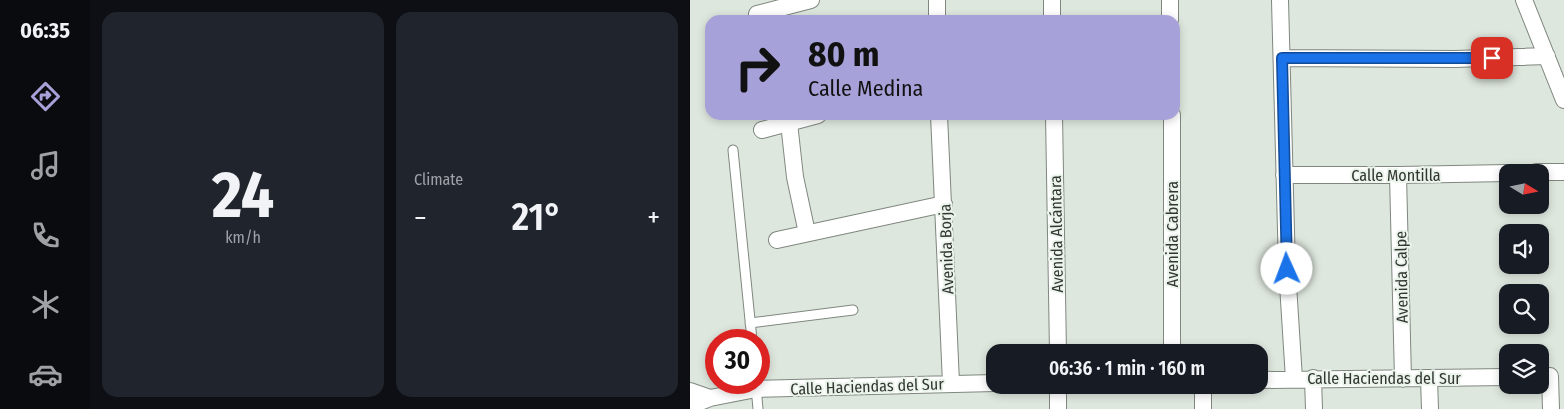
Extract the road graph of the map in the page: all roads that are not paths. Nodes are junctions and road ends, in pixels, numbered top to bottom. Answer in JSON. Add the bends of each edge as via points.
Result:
{"nodes":[{"id":1,"x":811,"y":0,"type":"edge"},
{"id":2,"x":937,"y":0,"type":"edge"},
{"id":3,"x":1052,"y":0,"type":"edge"},
{"id":4,"x":1170,"y":0,"type":"edge"},
{"id":5,"x":1280,"y":0,"type":"edge"},
{"id":6,"x":1524,"y":0,"type":"edge"},
{"id":7,"x":788,"y":3,"type":"edge"},
{"id":8,"x":757,"y":14,"type":"dead end"},
{"id":9,"x":937,"y":15,"type":"edge"},
{"id":10,"x":1052,"y":15,"type":"edge"},
{"id":11,"x":1170,"y":15,"type":"edge"},
{"id":12,"x":1547,"y":56,"type":"junction"},
{"id":13,"x":1282,"y":58,"type":"junction"},
{"id":14,"x":1564,"y":100,"type":"edge"},
{"id":15,"x":800,"y":120,"type":"edge"},
{"id":16,"x":939,"y":120,"type":"edge"},
{"id":17,"x":1054,"y":120,"type":"edge"},
{"id":18,"x":1172,"y":120,"type":"edge"},
{"id":19,"x":789,"y":123,"type":"junction"},
{"id":20,"x":762,"y":130,"type":"dead end"},
{"id":21,"x":732,"y":150,"type":"dead end"},
{"id":22,"x":1549,"y":172,"type":"edge"},
{"id":23,"x":1564,"y":172,"type":"edge"},
{"id":24,"x":1499,"y":173,"type":"edge"},
{"id":25,"x":1284,"y":175,"type":"junction"},
{"id":26,"x":1398,"y":176,"type":"junction"},
{"id":27,"x":944,"y":204,"type":"junction"},
{"id":28,"x":807,"y":233,"type":"junction"},
{"id":29,"x":777,"y":240,"type":"dead end"},
{"id":30,"x":853,"y":310,"type":"dead end"},
{"id":31,"x":750,"y":323,"type":"junction"},
{"id":32,"x":751,"y":329,"type":"edge"},
{"id":33,"x":1058,"y":344,"type":"edge"},
{"id":34,"x":1172,"y":344,"type":"edge"},
{"id":35,"x":1551,"y":376,"type":"edge"},
{"id":36,"x":1499,"y":377,"type":"edge"},
{"id":37,"x":1312,"y":378,"type":"junction"},
{"id":38,"x":1429,"y":378,"type":"junction"},
{"id":39,"x":1294,"y":379,"type":"junction"},
{"id":40,"x":1403,"y":379,"type":"junction"},
{"id":41,"x":1268,"y":380,"type":"edge"},
{"id":42,"x":950,"y":383,"type":"junction"},
{"id":43,"x":986,"y":383,"type":"edge"},
{"id":44,"x":770,"y":386,"type":"edge"},
{"id":45,"x":690,"y":391,"type":"edge"},
{"id":46,"x":725,"y":394,"type":"edge"},
{"id":47,"x":757,"y":394,"type":"edge"},
{"id":48,"x":1058,"y":394,"type":"edge"},
{"id":49,"x":1203,"y":394,"type":"edge"},
{"id":50,"x":710,"y":398,"type":"junction"},
{"id":51,"x":690,"y":406,"type":"edge"},
{"id":52,"x":758,"y":409,"type":"edge"},
{"id":53,"x":1058,"y":409,"type":"edge"},
{"id":54,"x":1204,"y":409,"type":"edge"},
{"id":55,"x":1314,"y":409,"type":"edge"},
{"id":56,"x":1430,"y":409,"type":"edge"},
{"id":57,"x":1551,"y":409,"type":"edge"}],
"edges":[{"from":1,"to":7,"type":"street"},
{"from":2,"to":9,"type":"street"},
{"from":3,"to":10,"type":"street"},
{"from":4,"to":11,"type":"street"},
{"from":5,"to":13,"type":"street"},
{"from":6,"to":12,"type":"street"},
{"from":7,"to":8,"type":"street"},
{"from":12,"to":13,"type":"street"},
{"from":12,"to":14,"type":"street"},
{"from":13,"to":25,"type":"street"},
{"from":15,"to":19,"type":"street"},
{"from":16,"to":27,"type":"street","name":"Avenida Borja"},
{"from":17,"to":33,"type":"street","name":"Avenida Alcántara"},
{"from":18,"to":34,"type":"street","name":"Avenida Cabrera"},
{"from":19,"to":20,"type":"street"},
{"from":19,"to":28,"type":"street","via":[[795,177]]},
{"from":21,"to":31,"type":"lane"},
{"from":22,"to":23,"type":"street"},
{"from":24,"to":26,"type":"street","name":"Calle Montilla"},
{"from":25,"to":26,"type":"street","name":"Calle Montilla"},
{"from":25,"to":39,"type":"street"},
{"from":26,"to":40,"type":"street","name":"Avenida Calpe"},
{"from":27,"to":28,"type":"street"},
{"from":27,"to":42,"type":"street","name":"Avenida Borja"},
{"from":28,"to":29,"type":"street"},
{"from":30,"to":31,"type":"lane"},
{"from":31,"to":32,"type":"lane"},
{"from":35,"to":57,"type":"street"},
{"from":36,"to":38,"type":"street","name":"Calle Haciendas del Sur"},
{"from":37,"to":39,"type":"street","name":"Calle Haciendas del Sur"},
{"from":37,"to":40,"type":"street","name":"Calle Haciendas del Sur"},
{"from":37,"to":55,"type":"street"},
{"from":38,"to":40,"type":"street","name":"Calle Haciendas del Sur"},
{"from":38,"to":56,"type":"street"},
{"from":39,"to":41,"type":"street","name":"Calle Haciendas del Sur"},
{"from":42,"to":43,"type":"street","name":"Calle Haciendas del Sur"},
{"from":42,"to":44,"type":"street","name":"Calle Haciendas del Sur"},
{"from":45,"to":50,"type":"street"},
{"from":46,"to":50,"type":"street","name":"Calle Haciendas del Sur"},
{"from":47,"to":52,"type":"lane"},
{"from":48,"to":53,"type":"street"},
{"from":49,"to":54,"type":"street"},
{"from":50,"to":51,"type":"street","name":"Calle Haciendas del Sur"}]}
